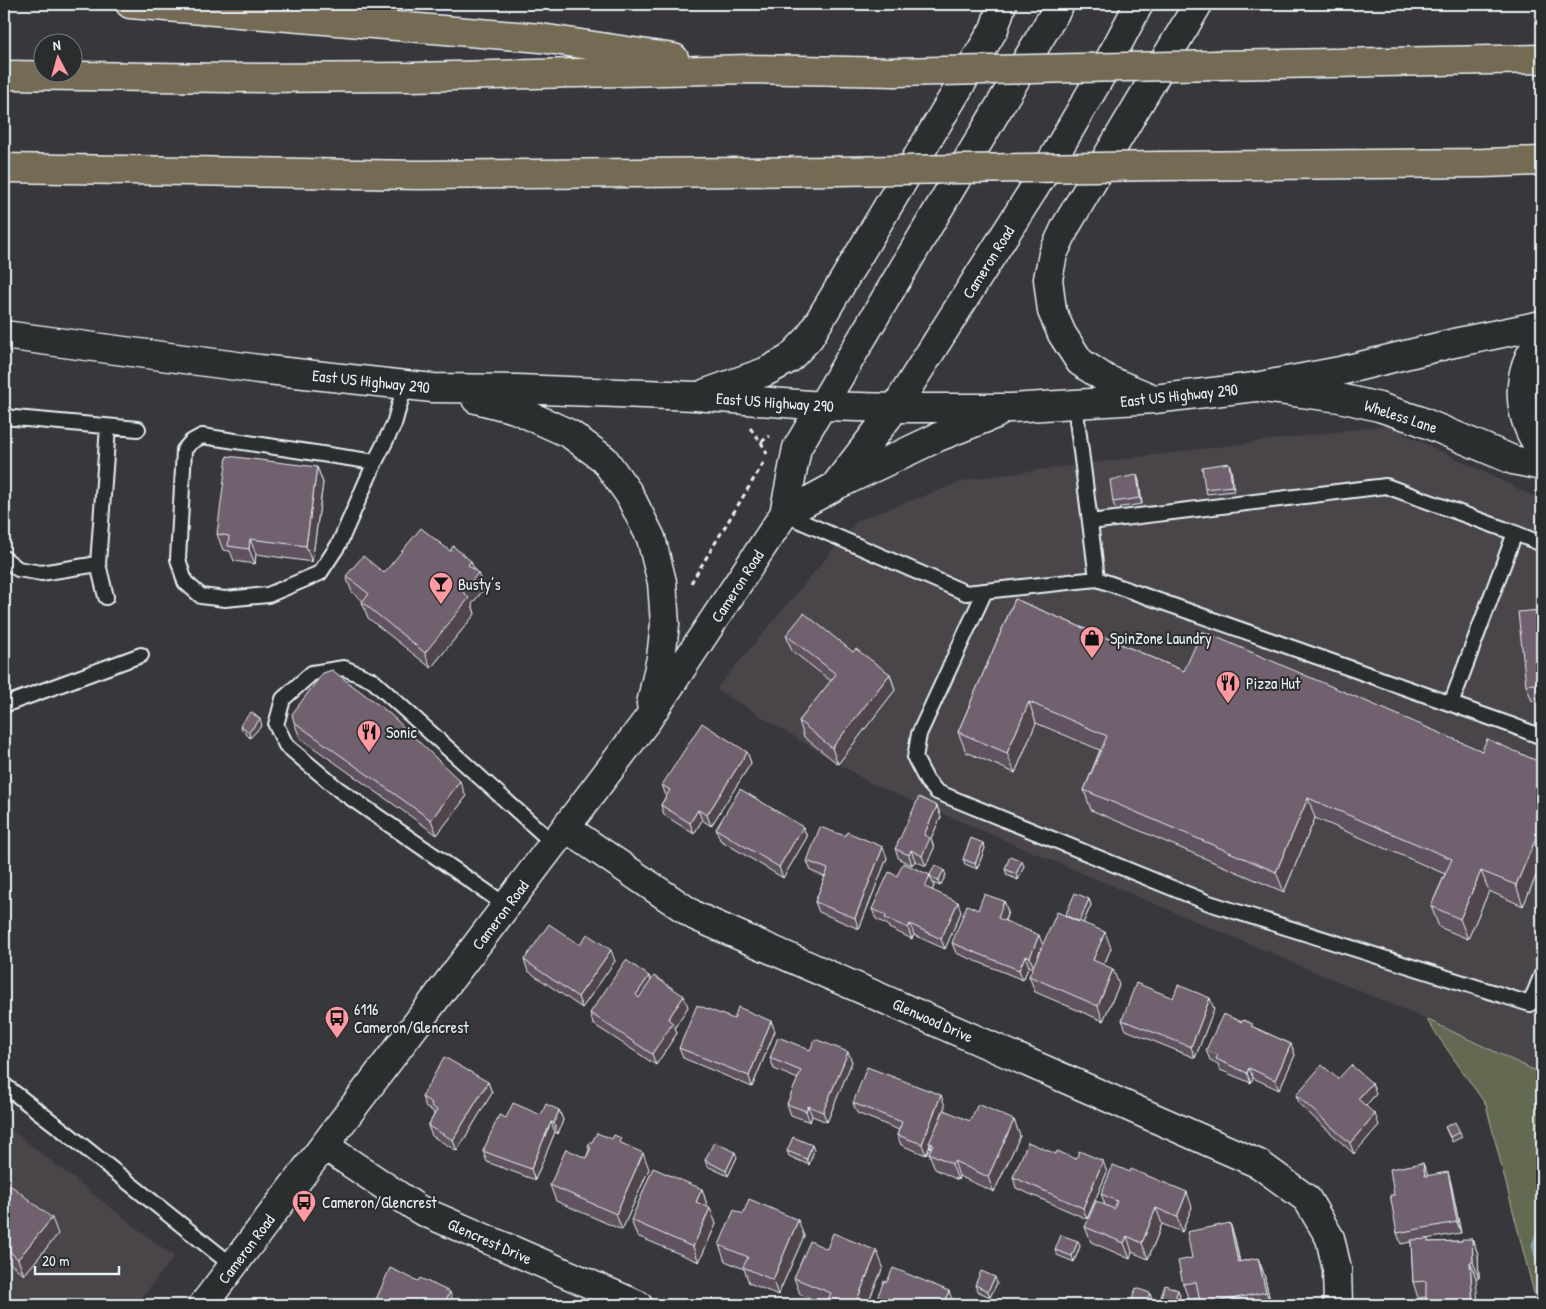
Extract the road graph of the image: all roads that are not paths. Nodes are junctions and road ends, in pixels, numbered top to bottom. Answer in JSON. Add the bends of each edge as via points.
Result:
{"nodes":[{"id":1,"x":130,"y":4,"type":"edge"},
{"id":2,"x":1002,"y":4,"type":"edge"},
{"id":3,"x":1060,"y":4,"type":"edge"},
{"id":4,"x":1139,"y":4,"type":"edge"},
{"id":5,"x":1198,"y":4,"type":"edge"},
{"id":6,"x":1542,"y":59,"type":"edge"},
{"id":7,"x":750,"y":69,"type":"junction"},
{"id":8,"x":4,"y":75,"type":"edge"},
{"id":9,"x":1542,"y":161,"type":"edge"},
{"id":10,"x":4,"y":168,"type":"edge"},
{"id":11,"x":1542,"y":325,"type":"edge"},
{"id":12,"x":4,"y":335,"type":"edge"},
{"id":13,"x":1542,"y":339,"type":"edge"},
{"id":14,"x":405,"y":385,"type":"junction"},
{"id":15,"x":1254,"y":387,"type":"junction"},
{"id":16,"x":433,"y":388,"type":"junction"},
{"id":17,"x":695,"y":396,"type":"junction"},
{"id":18,"x":1154,"y":399,"type":"junction"},
{"id":19,"x":1075,"y":404,"type":"junction"},
{"id":20,"x":822,"y":406,"type":"junction"},
{"id":21,"x":895,"y":408,"type":"junction"},
{"id":22,"x":1011,"y":408,"type":"junction"},
{"id":23,"x":4,"y":417,"type":"edge"},
{"id":24,"x":108,"y":427,"type":"junction"},
{"id":25,"x":138,"y":429,"type":"dead end"},
{"id":26,"x":1542,"y":450,"type":"edge"},
{"id":27,"x":375,"y":462,"type":"junction"},
{"id":28,"x":1542,"y":466,"type":"edge"},
{"id":29,"x":834,"y":487,"type":"junction"},
{"id":30,"x":784,"y":514,"type":"junction"},
{"id":31,"x":1090,"y":522,"type":"junction"},
{"id":32,"x":1515,"y":533,"type":"junction"},
{"id":33,"x":1542,"y":544,"type":"edge"},
{"id":34,"x":4,"y":558,"type":"edge"},
{"id":35,"x":98,"y":564,"type":"junction"},
{"id":36,"x":1097,"y":579,"type":"junction"},
{"id":37,"x":985,"y":590,"type":"junction"},
{"id":38,"x":106,"y":597,"type":"dead end"},
{"id":39,"x":141,"y":655,"type":"dead end"},
{"id":40,"x":1451,"y":704,"type":"junction"},
{"id":41,"x":4,"y":705,"type":"edge"},
{"id":42,"x":648,"y":719,"type":"junction"},
{"id":43,"x":1542,"y":738,"type":"edge"},
{"id":44,"x":560,"y":836,"type":"junction"},
{"id":45,"x":507,"y":906,"type":"junction"},
{"id":46,"x":1542,"y":974,"type":"edge"},
{"id":47,"x":4,"y":1085,"type":"edge"},
{"id":48,"x":325,"y":1146,"type":"junction"},
{"id":49,"x":233,"y":1266,"type":"junction"},
{"id":50,"x":203,"y":1305,"type":"edge"},
{"id":51,"x":638,"y":1305,"type":"edge"},
{"id":52,"x":1338,"y":1305,"type":"edge"}],
"edges":[{"from":1,"to":7,"type":"highway","via":[[541,38]]},
{"from":2,"to":17,"type":"main road","via":[[994,29],[809,338],[789,359],[765,372]]},
{"from":3,"to":20,"type":"main road","name":"Cameron Road"},
{"from":4,"to":21,"type":"main road","name":"Cameron Road","via":[[1049,165]]},
{"from":5,"to":18,"type":"main road","via":[[1066,226],[1053,254],[1048,280],[1052,311],[1080,362],[1106,379]]},
{"from":6,"to":7,"type":"highway","bridge":true,"via":[[894,72]]},
{"from":7,"to":8,"type":"highway","via":[[412,77]]},
{"from":9,"to":10,"type":"highway","bridge":true,"via":[[418,175]]},
{"from":11,"to":15,"type":"main road","name":"East US Highway 290"},
{"from":12,"to":14,"type":"main road","name":"East US Highway 290"},
{"from":13,"to":26,"type":"main road","via":[[1527,363],[1522,382],[1522,402],[1529,426]]},
{"from":14,"to":16,"type":"main road","name":"East US Highway 290"},
{"from":14,"to":27,"type":"lane","via":[[394,424]]},
{"from":15,"to":18,"type":"main road","name":"East US Highway 290"},
{"from":15,"to":28,"type":"main road","name":"Wheless Lane","via":[[1340,398],[1379,407],[1513,460]]},
{"from":16,"to":17,"type":"main road","name":"East US Highway 290"},
{"from":16,"to":42,"type":"main road","via":[[515,409],[570,434],[604,459],[628,494],[651,538],[662,582],[665,624]]},
{"from":17,"to":20,"type":"main road","name":"East US Highway 290"},
{"from":18,"to":19,"type":"main road","name":"East US Highway 290"},
{"from":19,"to":22,"type":"main road","name":"East US Highway 290"},
{"from":19,"to":31,"type":"lane"},
{"from":20,"to":21,"type":"main road","name":"East US Highway 290"},
{"from":20,"to":30,"type":"main road","name":"Cameron Road","via":[[797,448]]},
{"from":21,"to":22,"type":"main road","name":"East US Highway 290"},
{"from":21,"to":29,"type":"main road","name":"Cameron Road"},
{"from":22,"to":29,"type":"main road","via":[[938,437]]},
{"from":23,"to":24,"type":"lane"},
{"from":24,"to":25,"type":"lane"},
{"from":24,"to":35,"type":"lane"},
{"from":27,"to":27,"type":"lane","via":[[202,436],[191,442],[184,450],[178,559],[185,582],[201,596],[225,599],[268,595],[320,573],[339,544]]},
{"from":29,"to":30,"type":"main road","name":"Cameron Road"},
{"from":30,"to":37,"type":"lane","via":[[966,593]]},
{"from":30,"to":42,"type":"main road","name":"Cameron Road"},
{"from":31,"to":32,"type":"lane","via":[[1386,486]]},
{"from":31,"to":36,"type":"lane"},
{"from":32,"to":33,"type":"lane"},
{"from":32,"to":40,"type":"lane"},
{"from":34,"to":35,"type":"lane","via":[[18,568],[41,573]]},
{"from":35,"to":38,"type":"lane"},
{"from":36,"to":37,"type":"lane"},
{"from":36,"to":40,"type":"lane"},
{"from":37,"to":46,"type":"lane","via":[[920,734],[915,758],[936,792],[1208,903],[1530,1004]]},
{"from":39,"to":41,"type":"lane"},
{"from":40,"to":43,"type":"lane"},
{"from":42,"to":44,"type":"main road","name":"Cameron Road"},
{"from":44,"to":45,"type":"main road","name":"Cameron Road"},
{"from":44,"to":45,"type":"lane","via":[[372,680],[344,668],[312,673],[283,699],[276,725],[286,745],[338,790]]},
{"from":44,"to":52,"type":"main road","name":"Glenwood Drive","via":[[694,916],[1259,1164],[1307,1199],[1330,1238],[1338,1269]]},
{"from":45,"to":48,"type":"main road","name":"Cameron Road"},
{"from":47,"to":49,"type":"lane"},
{"from":48,"to":49,"type":"main road","name":"Cameron Road"},
{"from":48,"to":51,"type":"main road","name":"Glencrest Drive","via":[[420,1210]]},
{"from":49,"to":50,"type":"main road","name":"Cameron Road"}]}
